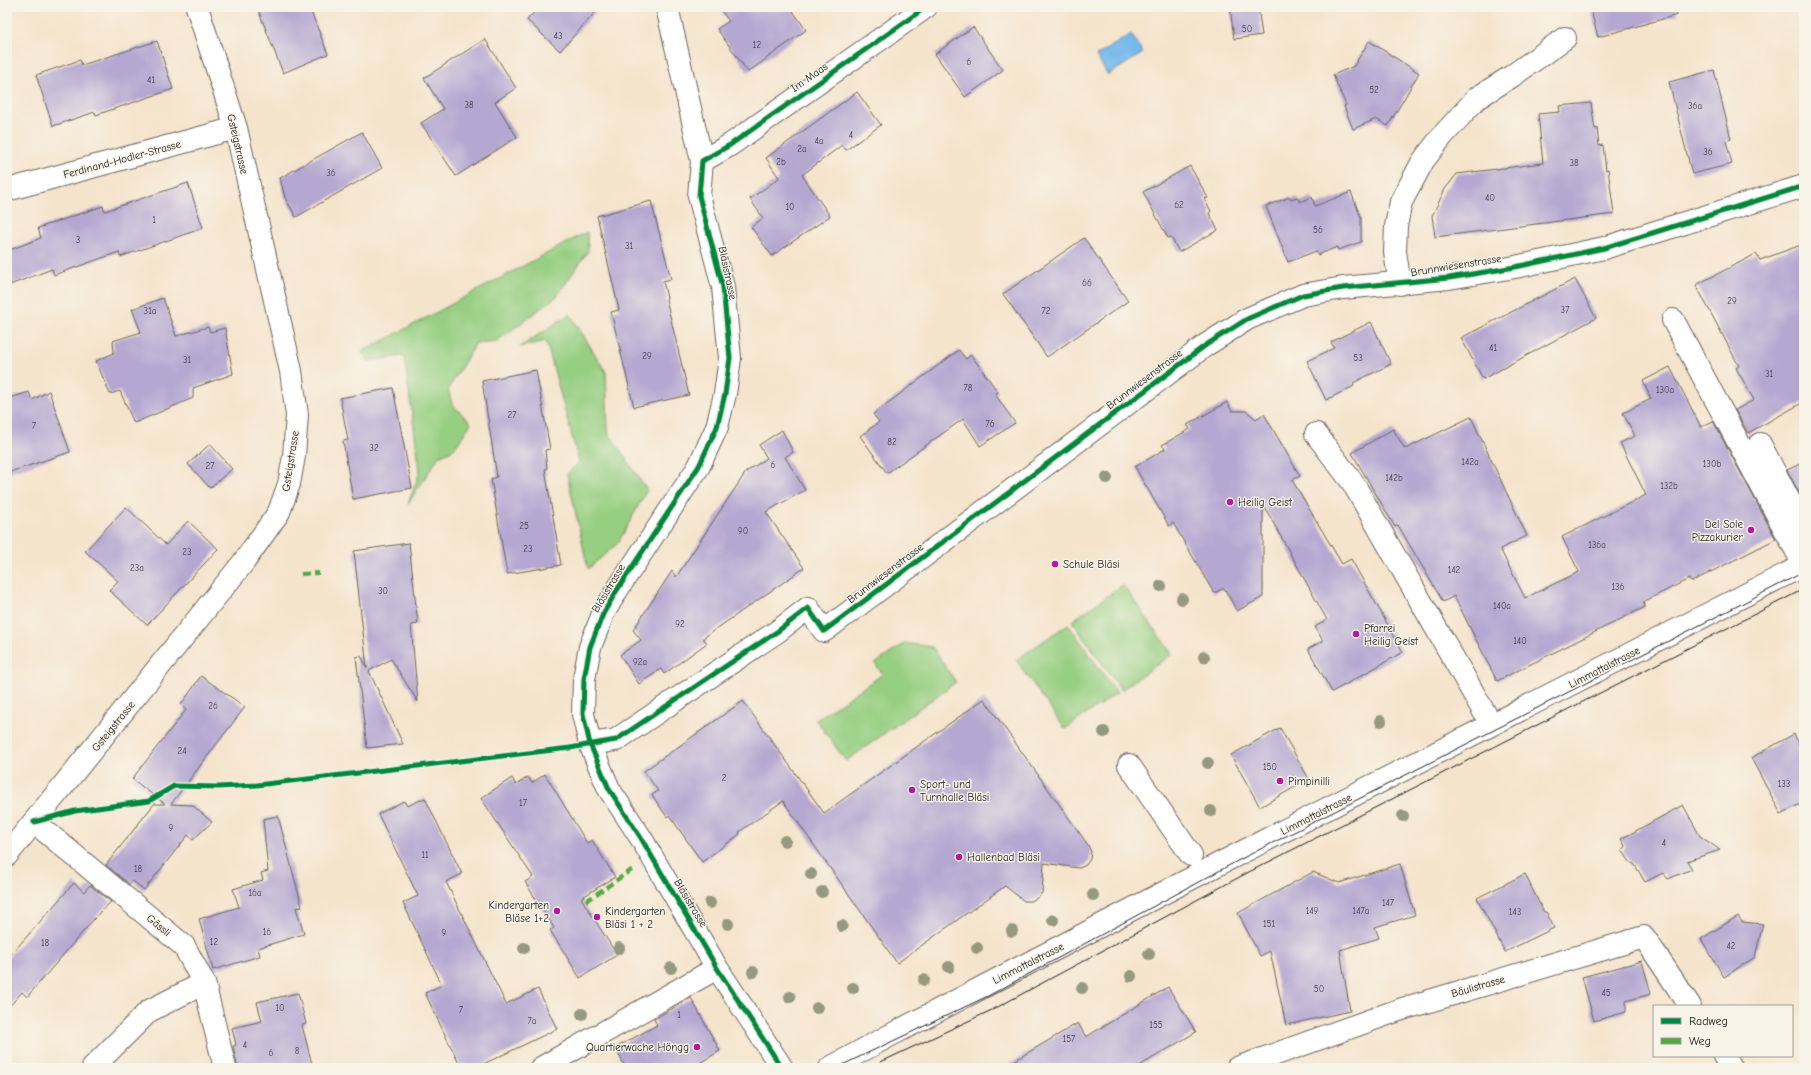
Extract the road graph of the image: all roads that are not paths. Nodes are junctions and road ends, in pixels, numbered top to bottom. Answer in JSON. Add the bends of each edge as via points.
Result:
{"nodes":[{"id":1,"x":197,"y":7,"type":"edge"},
{"id":2,"x":667,"y":7,"type":"edge"},
{"id":3,"x":926,"y":7,"type":"edge"},
{"id":4,"x":1564,"y":38,"type":"dead end"},
{"id":5,"x":236,"y":128,"type":"junction"},
{"id":6,"x":702,"y":161,"type":"junction"},
{"id":7,"x":1804,"y":186,"type":"edge"},
{"id":8,"x":7,"y":190,"type":"edge"},
{"id":9,"x":1400,"y":284,"type":"junction"},
{"id":10,"x":1673,"y":320,"type":"dead end"},
{"id":11,"x":1316,"y":434,"type":"dead end"},
{"id":12,"x":1760,"y":444,"type":"dead end"},
{"id":13,"x":1804,"y":529,"type":"edge"},
{"id":14,"x":1804,"y":565,"type":"edge"},
{"id":15,"x":1491,"y":724,"type":"junction"},
{"id":16,"x":590,"y":744,"type":"junction"},
{"id":17,"x":1129,"y":765,"type":"dead end"},
{"id":18,"x":34,"y":822,"type":"junction"},
{"id":19,"x":7,"y":855,"type":"edge"},
{"id":20,"x":1191,"y":855,"type":"dead end"},
{"id":21,"x":717,"y":968,"type":"junction"},
{"id":22,"x":204,"y":983,"type":"junction"},
{"id":23,"x":1689,"y":1005,"type":"edge"},
{"id":24,"x":1725,"y":1057,"type":"edge"},
{"id":25,"x":93,"y":1067,"type":"dead end"},
{"id":26,"x":225,"y":1068,"type":"edge"},
{"id":27,"x":541,"y":1068,"type":"edge"},
{"id":28,"x":782,"y":1068,"type":"edge"},
{"id":29,"x":830,"y":1068,"type":"edge"},
{"id":30,"x":1237,"y":1068,"type":"edge"},
{"id":31,"x":1732,"y":1068,"type":"edge"}],
"edges":[{"from":1,"to":5,"type":"street","name":"Gsteigstrasse"},
{"from":2,"to":6,"type":"street","name":"Bläsistrasse"},
{"from":3,"to":6,"type":"street","name":"Im Maas","via":[[730,145]]},
{"from":4,"to":9,"type":"street","via":[[1477,98],[1423,161],[1401,202],[1396,226],[1395,252]]},
{"from":5,"to":8,"type":"street","name":"Ferdinand-Hodler-Strasse"},
{"from":5,"to":18,"type":"street","name":"Gsteigstrasse","via":[[291,371],[297,415],[289,484],[279,512],[243,563]]},
{"from":6,"to":16,"type":"street","name":"Bläsistrasse","via":[[700,196],[723,287],[730,358],[725,394],[717,427],[699,466],[617,590],[603,614],[590,647],[584,679],[583,714]]},
{"from":7,"to":9,"type":"street","name":"Brunnwiesenstrasse","via":[[1604,248],[1479,273]]},
{"from":9,"to":16,"type":"street","name":"Brunnwiesenstrasse","via":[[1343,288],[1303,295],[1248,319],[1199,350],[824,631],[808,608],[616,740]]},
{"from":10,"to":14,"type":"street"},
{"from":11,"to":15,"type":"street","via":[[1354,483]]},
{"from":12,"to":13,"type":"street"},
{"from":14,"to":15,"type":"street","name":"Limmattalstrasse"},
{"from":15,"to":29,"type":"street","name":"Limmattalstrasse"},
{"from":16,"to":21,"type":"street","name":"Bläsistrasse","via":[[609,789],[641,838]]},
{"from":17,"to":20,"type":"street"},
{"from":18,"to":19,"type":"street","name":"Gsteigstrasse"},
{"from":18,"to":22,"type":"street","name":"Gässli","via":[[184,946]]},
{"from":21,"to":27,"type":"street"},
{"from":21,"to":28,"type":"street","name":"Bläsistrasse"},
{"from":22,"to":25,"type":"street","via":[[149,1010]]},
{"from":22,"to":26,"type":"street","name":"Gässli"},
{"from":23,"to":30,"type":"street","name":"Bäulistrasse","via":[[1644,937],[1398,1010]]},
{"from":24,"to":31,"type":"street"}]}
